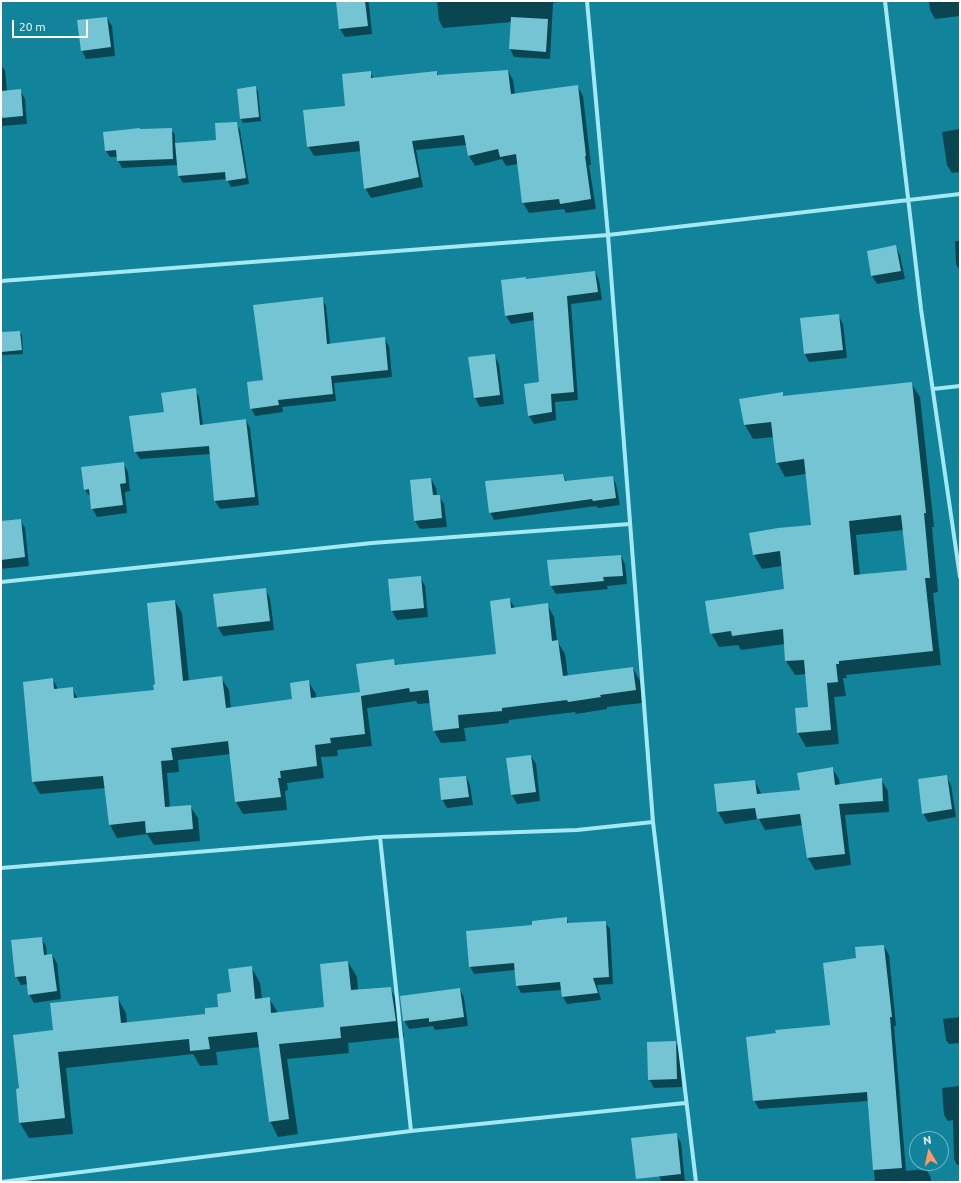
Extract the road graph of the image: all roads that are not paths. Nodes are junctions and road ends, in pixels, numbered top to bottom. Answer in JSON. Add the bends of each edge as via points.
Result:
{"nodes":[{"id":1,"x":587,"y":1,"type":"edge"},
{"id":2,"x":885,"y":1,"type":"edge"},
{"id":3,"x":960,"y":194,"type":"edge"},
{"id":4,"x":908,"y":199,"type":"junction"},
{"id":5,"x":608,"y":235,"type":"junction"},
{"id":6,"x":1,"y":281,"type":"edge"},
{"id":7,"x":960,"y":386,"type":"edge"},
{"id":8,"x":933,"y":389,"type":"junction"},
{"id":9,"x":630,"y":524,"type":"junction"},
{"id":10,"x":960,"y":577,"type":"edge"},
{"id":11,"x":1,"y":582,"type":"edge"},
{"id":12,"x":653,"y":822,"type":"junction"},
{"id":13,"x":380,"y":837,"type":"junction"},
{"id":14,"x":1,"y":868,"type":"edge"},
{"id":15,"x":685,"y":1103,"type":"junction"},
{"id":16,"x":411,"y":1131,"type":"junction"},
{"id":17,"x":1,"y":1182,"type":"edge"},
{"id":18,"x":696,"y":1182,"type":"edge"}],
"edges":[{"from":1,"to":5,"type":"street"},
{"from":2,"to":4,"type":"street"},
{"from":3,"to":4,"type":"street"},
{"from":4,"to":5,"type":"street"},
{"from":4,"to":8,"type":"street"},
{"from":5,"to":6,"type":"street"},
{"from":5,"to":9,"type":"street"},
{"from":7,"to":8,"type":"street"},
{"from":8,"to":10,"type":"street"},
{"from":9,"to":11,"type":"street","via":[[372,543]]},
{"from":9,"to":12,"type":"street"},
{"from":12,"to":13,"type":"street","via":[[577,830]]},
{"from":12,"to":15,"type":"street"},
{"from":13,"to":14,"type":"street"},
{"from":13,"to":16,"type":"street"},
{"from":15,"to":16,"type":"street"},
{"from":15,"to":18,"type":"street"},
{"from":16,"to":17,"type":"street"}]}
